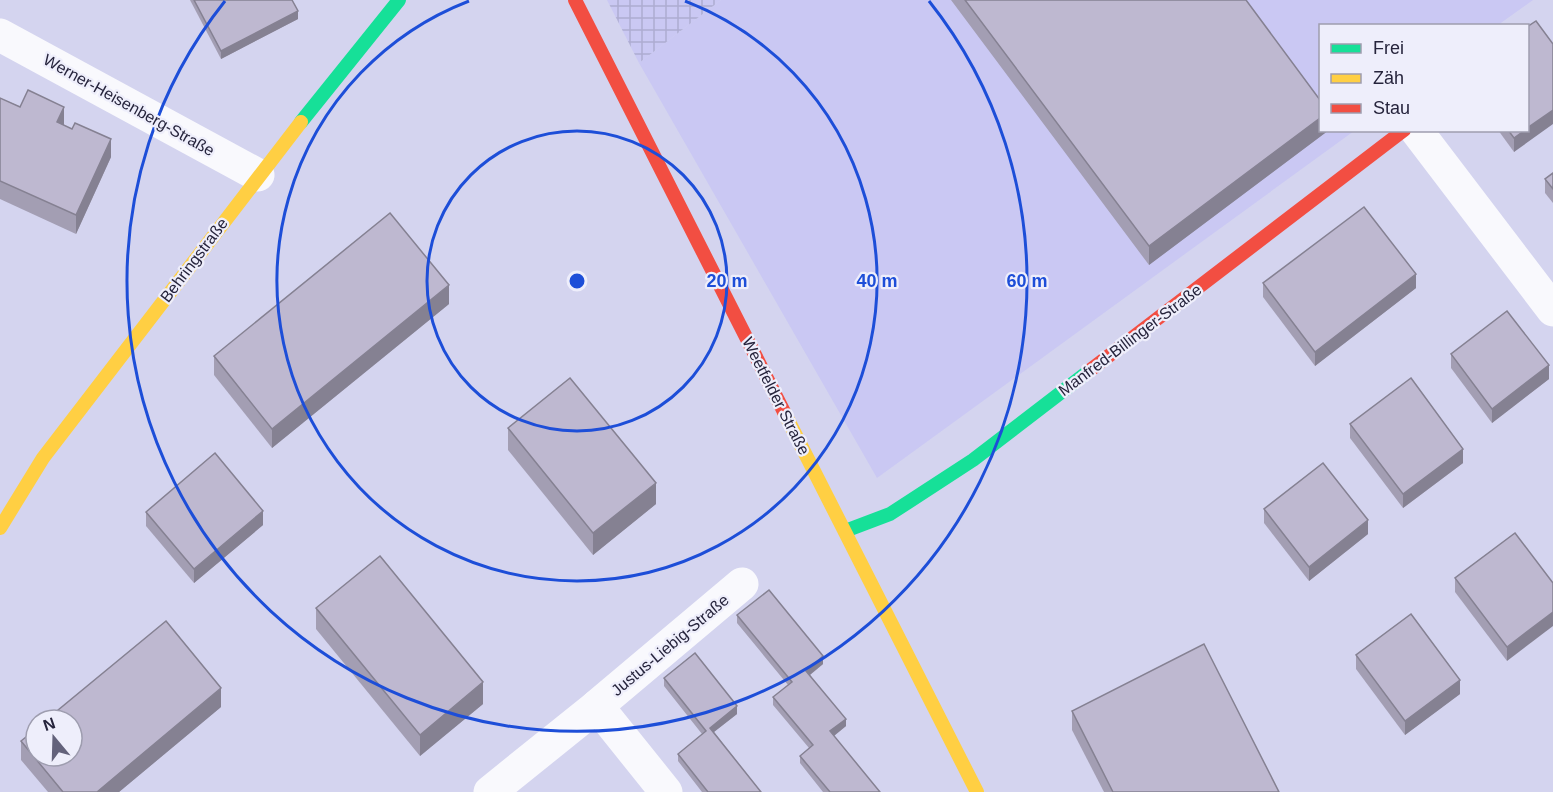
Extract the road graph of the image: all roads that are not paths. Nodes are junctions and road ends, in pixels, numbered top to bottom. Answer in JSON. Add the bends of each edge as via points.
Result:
{"nodes":[{"id":1,"x":399,"y":0,"type":"edge"},
{"id":2,"x":575,"y":0,"type":"edge"},
{"id":3,"x":0,"y":35,"type":"edge"},
{"id":4,"x":1401,"y":132,"type":"edge"},
{"id":5,"x":1418,"y":132,"type":"edge"},
{"id":6,"x":258,"y":175,"type":"junction"},
{"id":7,"x":1553,"y":310,"type":"edge"},
{"id":8,"x":0,"y":528,"type":"edge"},
{"id":9,"x":845,"y":531,"type":"junction"},
{"id":10,"x":742,"y":584,"type":"dead end"},
{"id":11,"x":597,"y":706,"type":"junction"},
{"id":12,"x":490,"y":792,"type":"edge"},
{"id":13,"x":666,"y":792,"type":"edge"},
{"id":14,"x":977,"y":792,"type":"edge"}],
"edges":[{"from":1,"to":6,"type":"street","name":"Behringstraße"},
{"from":2,"to":9,"type":"street","name":"Weetfelder Straße"},
{"from":3,"to":6,"type":"street","name":"Werner-Heisenberg-Straße"},
{"from":4,"to":9,"type":"street","name":"Manfred-Billinger-Straße","via":[[973,460],[890,514]]},
{"from":5,"to":7,"type":"street"},
{"from":6,"to":8,"type":"street","name":"Behringstraße","via":[[43,458]]},
{"from":9,"to":14,"type":"street","name":"Weetfelder Straße"},
{"from":10,"to":11,"type":"street","name":"Justus-Liebig-Straße"},
{"from":11,"to":12,"type":"street","name":"Justus-Liebig-Straße"},
{"from":11,"to":13,"type":"street","name":"Justus-Liebig-Straße"}]}
